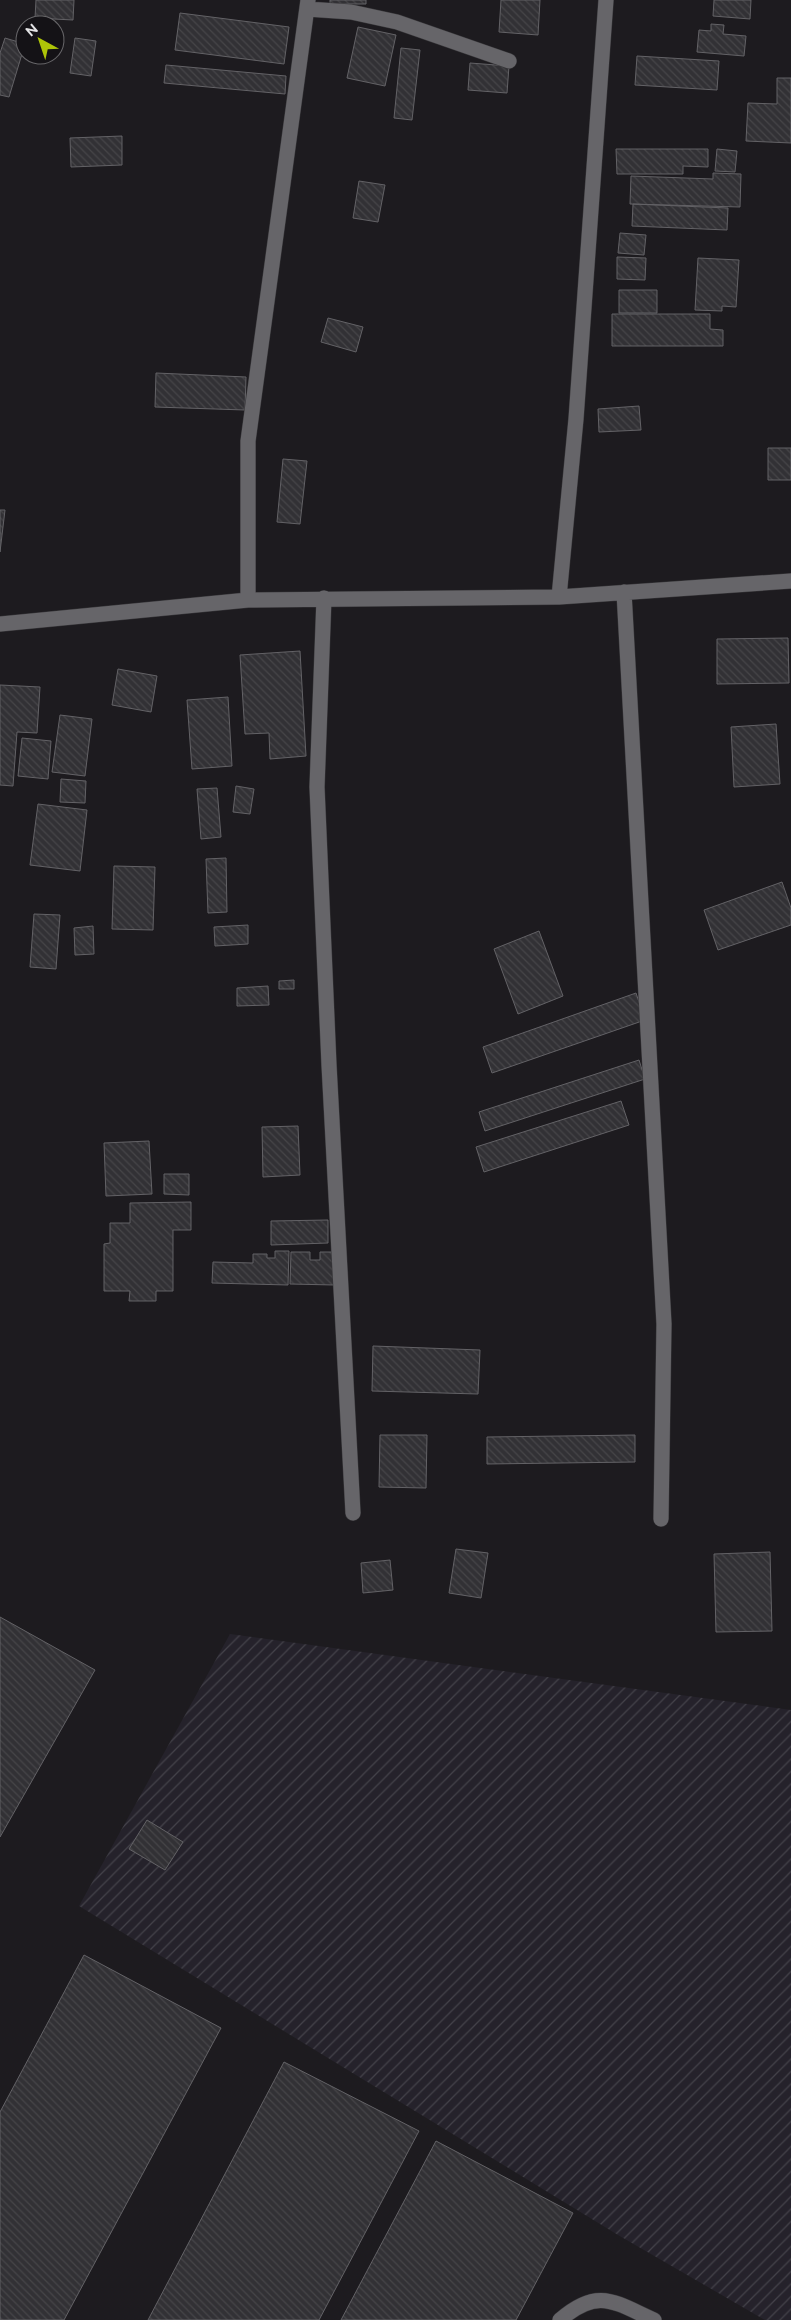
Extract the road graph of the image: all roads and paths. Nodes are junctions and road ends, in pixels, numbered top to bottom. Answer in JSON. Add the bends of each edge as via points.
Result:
{"nodes":[{"id":1,"x":606,"y":0,"type":"edge"},
{"id":2,"x":307,"y":5,"type":"edge"},
{"id":3,"x":510,"y":61,"type":"dead end"},
{"id":4,"x":791,"y":581,"type":"edge"},
{"id":5,"x":624,"y":592,"type":"junction"},
{"id":6,"x":559,"y":597,"type":"junction"},
{"id":7,"x":324,"y":598,"type":"junction"},
{"id":8,"x":248,"y":600,"type":"junction"},
{"id":9,"x":0,"y":624,"type":"edge"},
{"id":10,"x":353,"y":1513,"type":"dead end"},
{"id":11,"x":661,"y":1519,"type":"dead end"},
{"id":12,"x":560,"y":2320,"type":"edge"},
{"id":13,"x":654,"y":2320,"type":"edge"}],
"edges":[{"from":1,"to":6,"type":"street","via":[[576,419]]},
{"from":2,"to":3,"type":"street","via":[[397,22]]},
{"from":2,"to":8,"type":"street","via":[[248,441]]},
{"from":4,"to":5,"type":"street"},
{"from":5,"to":6,"type":"street"},
{"from":5,"to":11,"type":"street","via":[[664,1324]]},
{"from":6,"to":7,"type":"street"},
{"from":7,"to":8,"type":"street"},
{"from":7,"to":10,"type":"street","via":[[317,787]]},
{"from":8,"to":9,"type":"street"},
{"from":12,"to":13,"type":"street","via":[[585,2303],[610,2300]]}]}
